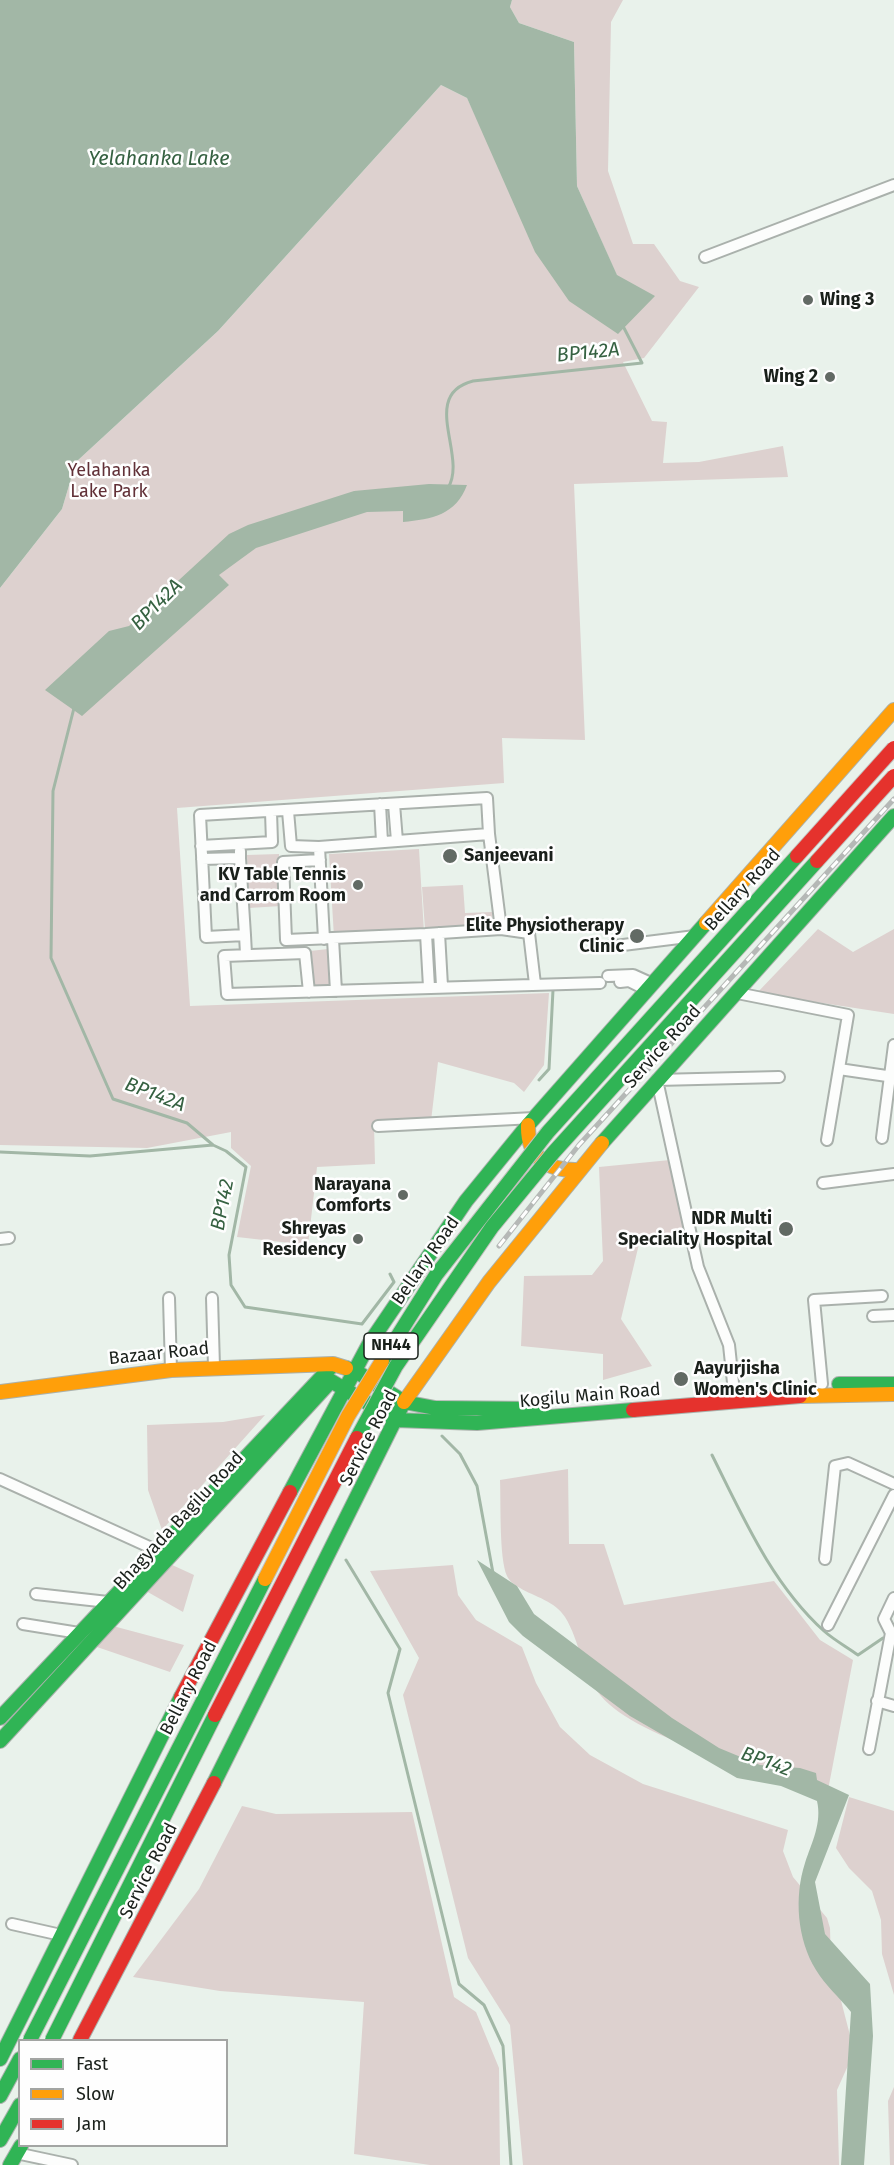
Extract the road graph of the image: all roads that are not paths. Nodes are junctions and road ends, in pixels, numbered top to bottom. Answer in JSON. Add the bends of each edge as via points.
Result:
{"nodes":[{"id":1,"x":894,"y":185,"type":"edge"},
{"id":2,"x":705,"y":257,"type":"dead end"},
{"id":3,"x":894,"y":710,"type":"edge"},
{"id":4,"x":894,"y":748,"type":"edge"},
{"id":5,"x":894,"y":777,"type":"edge"},
{"id":6,"x":380,"y":804,"type":"junction"},
{"id":7,"x":394,"y":804,"type":"junction"},
{"id":8,"x":271,"y":812,"type":"junction"},
{"id":9,"x":288,"y":812,"type":"junction"},
{"id":10,"x":894,"y":816,"type":"edge"},
{"id":11,"x":489,"y":834,"type":"junction"},
{"id":12,"x":396,"y":841,"type":"junction"},
{"id":13,"x":382,"y":842,"type":"junction"},
{"id":14,"x":239,"y":844,"type":"junction"},
{"id":15,"x":201,"y":846,"type":"junction"},
{"id":16,"x":319,"y":847,"type":"junction"},
{"id":17,"x":240,"y":858,"type":"junction"},
{"id":18,"x":202,"y":860,"type":"junction"},
{"id":19,"x":320,"y":860,"type":"junction"},
{"id":20,"x":501,"y":929,"type":"junction"},
{"id":21,"x":439,"y":933,"type":"junction"},
{"id":22,"x":426,"y":934,"type":"junction"},
{"id":23,"x":245,"y":935,"type":"junction"},
{"id":24,"x":696,"y":936,"type":"junction"},
{"id":25,"x":328,"y":939,"type":"junction"},
{"id":26,"x":607,"y":947,"type":"dead end"},
{"id":27,"x":246,"y":954,"type":"junction"},
{"id":28,"x":604,"y":980,"type":"junction"},
{"id":29,"x":535,"y":982,"type":"junction"},
{"id":30,"x":442,"y":986,"type":"junction"},
{"id":31,"x":429,"y":987,"type":"junction"},
{"id":32,"x":650,"y":987,"type":"junction"},
{"id":33,"x":336,"y":991,"type":"junction"},
{"id":34,"x":309,"y":992,"type":"junction"},
{"id":35,"x":736,"y":993,"type":"junction"},
{"id":36,"x":894,"y":1045,"type":"edge"},
{"id":37,"x":839,"y":1069,"type":"junction"},
{"id":38,"x":779,"y":1077,"type":"dead end"},
{"id":39,"x":892,"y":1077,"type":"edge"},
{"id":40,"x":657,"y":1080,"type":"junction"},
{"id":41,"x":531,"y":1122,"type":"junction"},
{"id":42,"x":378,"y":1126,"type":"dead end"},
{"id":43,"x":882,"y":1138,"type":"dead end"},
{"id":44,"x":827,"y":1140,"type":"dead end"},
{"id":45,"x":578,"y":1170,"type":"junction"},
{"id":46,"x":894,"y":1174,"type":"edge"},
{"id":47,"x":823,"y":1183,"type":"dead end"},
{"id":48,"x":882,"y":1296,"type":"dead end"},
{"id":49,"x":169,"y":1298,"type":"dead end"},
{"id":50,"x":212,"y":1298,"type":"dead end"},
{"id":51,"x":894,"y":1315,"type":"edge"},
{"id":52,"x":873,"y":1316,"type":"dead end"},
{"id":53,"x":214,"y":1367,"type":"junction"},
{"id":54,"x":171,"y":1370,"type":"junction"},
{"id":55,"x":335,"y":1370,"type":"junction"},
{"id":56,"x":894,"y":1383,"type":"edge"},
{"id":57,"x":822,"y":1384,"type":"junction"},
{"id":58,"x":344,"y":1388,"type":"junction"},
{"id":59,"x":0,"y":1392,"type":"edge"},
{"id":60,"x":734,"y":1392,"type":"junction"},
{"id":61,"x":894,"y":1394,"type":"edge"},
{"id":62,"x":749,"y":1395,"type":"junction"},
{"id":63,"x":405,"y":1402,"type":"junction"},
{"id":64,"x":476,"y":1417,"type":"junction"},
{"id":65,"x":396,"y":1420,"type":"junction"},
{"id":66,"x":0,"y":1479,"type":"edge"},
{"id":67,"x":894,"y":1484,"type":"edge"},
{"id":68,"x":894,"y":1496,"type":"edge"},
{"id":69,"x":156,"y":1550,"type":"junction"},
{"id":70,"x":825,"y":1559,"type":"dead end"},
{"id":71,"x":36,"y":1594,"type":"dead end"},
{"id":72,"x":894,"y":1598,"type":"edge"},
{"id":73,"x":108,"y":1602,"type":"junction"},
{"id":74,"x":23,"y":1624,"type":"dead end"},
{"id":75,"x":828,"y":1625,"type":"dead end"},
{"id":76,"x":79,"y":1633,"type":"junction"},
{"id":77,"x":892,"y":1634,"type":"edge"},
{"id":78,"x":877,"y":1701,"type":"junction"},
{"id":79,"x":6,"y":1704,"type":"edge"},
{"id":80,"x":894,"y":1706,"type":"edge"},
{"id":81,"x":22,"y":1716,"type":"junction"},
{"id":82,"x":0,"y":1718,"type":"edge"},
{"id":83,"x":0,"y":1741,"type":"edge"},
{"id":84,"x":869,"y":1749,"type":"dead end"},
{"id":85,"x":12,"y":1924,"type":"dead end"},
{"id":86,"x":61,"y":1935,"type":"junction"},
{"id":87,"x":31,"y":2039,"type":"edge"},
{"id":88,"x":53,"y":2039,"type":"edge"},
{"id":89,"x":81,"y":2039,"type":"edge"},
{"id":90,"x":0,"y":2059,"type":"edge"},
{"id":91,"x":18,"y":2063,"type":"edge"},
{"id":92,"x":0,"y":2096,"type":"edge"},
{"id":93,"x":18,"y":2108,"type":"edge"},
{"id":94,"x":0,"y":2140,"type":"edge"},
{"id":95,"x":15,"y":2155,"type":"edge"},
{"id":96,"x":72,"y":2165,"type":"edge"}],
"edges":[{"from":1,"to":2,"type":"street"},
{"from":3,"to":24,"type":"main road"},
{"from":4,"to":87,"type":"main road","name":"Bellary Road","number":"NH44","bridge":true,"via":[[548,1132],[436,1275],[343,1426]]},
{"from":5,"to":88,"type":"main road","name":"Bellary Road","number":"NH44","bridge":true,"via":[[553,1153],[492,1227],[396,1366],[346,1455]]},
{"from":6,"to":7,"type":"street"},
{"from":6,"to":9,"type":"street"},
{"from":6,"to":13,"type":"street"},
{"from":7,"to":11,"type":"street","via":[[486,797]]},
{"from":7,"to":12,"type":"street"},
{"from":8,"to":9,"type":"street"},
{"from":8,"to":14,"type":"street","via":[[272,842]]},
{"from":8,"to":15,"type":"street","via":[[200,815]]},
{"from":9,"to":16,"type":"street","via":[[291,846]]},
{"from":10,"to":35,"type":"main road","name":"Service Road"},
{"from":11,"to":12,"type":"street"},
{"from":11,"to":20,"type":"street"},
{"from":12,"to":13,"type":"street"},
{"from":13,"to":16,"type":"street"},
{"from":14,"to":15,"type":"street"},
{"from":14,"to":17,"type":"street"},
{"from":15,"to":18,"type":"street"},
{"from":16,"to":19,"type":"street"},
{"from":17,"to":18,"type":"street"},
{"from":17,"to":23,"type":"street"},
{"from":18,"to":23,"type":"street","via":[[206,937]]},
{"from":19,"to":25,"type":"street"},
{"from":19,"to":25,"type":"street","via":[[283,862],[286,939]]},
{"from":20,"to":21,"type":"street"},
{"from":20,"to":29,"type":"street","via":[[529,933]]},
{"from":21,"to":22,"type":"street"},
{"from":21,"to":30,"type":"street"},
{"from":22,"to":25,"type":"street"},
{"from":22,"to":31,"type":"street"},
{"from":23,"to":27,"type":"street"},
{"from":24,"to":26,"type":"street"},
{"from":24,"to":32,"type":"main road"},
{"from":25,"to":33,"type":"street"},
{"from":27,"to":34,"type":"street","via":[[305,953]]},
{"from":27,"to":34,"type":"street","via":[[224,956],[227,994]]},
{"from":28,"to":29,"type":"street"},
{"from":28,"to":32,"type":"street"},
{"from":28,"to":32,"type":"street","via":[[633,975]]},
{"from":29,"to":30,"type":"street"},
{"from":30,"to":31,"type":"street"},
{"from":31,"to":33,"type":"street"},
{"from":32,"to":41,"type":"main road"},
{"from":33,"to":34,"type":"street"},
{"from":35,"to":37,"type":"street","via":[[848,1016]]},
{"from":35,"to":40,"type":"main road","name":"Service Road"},
{"from":36,"to":39,"type":"street"},
{"from":37,"to":39,"type":"street"},
{"from":37,"to":44,"type":"street"},
{"from":38,"to":40,"type":"street"},
{"from":39,"to":43,"type":"street"},
{"from":40,"to":45,"type":"main road","name":"Service Road"},
{"from":40,"to":60,"type":"street","via":[[698,1266],[729,1345]]},
{"from":41,"to":42,"type":"street"},
{"from":41,"to":45,"type":"main road","via":[[529,1147],[540,1162],[555,1170]]},
{"from":41,"to":55,"type":"main road","via":[[466,1201],[376,1334]]},
{"from":45,"to":63,"type":"main road","name":"Service Road","via":[[489,1282]]},
{"from":46,"to":47,"type":"street"},
{"from":48,"to":57,"type":"street","via":[[814,1300]]},
{"from":49,"to":54,"type":"street"},
{"from":50,"to":53,"type":"street"},
{"from":51,"to":52,"type":"street"},
{"from":53,"to":54,"type":"main road","name":"Bazaar Road"},
{"from":53,"to":55,"type":"main road","name":"Bazaar Road"},
{"from":54,"to":59,"type":"main road","name":"Bazaar Road"},
{"from":55,"to":58,"type":"main road"},
{"from":55,"to":58,"type":"main road"},
{"from":55,"to":63,"type":"main road"},
{"from":55,"to":69,"type":"main road","name":"Bhagyada Bagilu Road"},
{"from":55,"to":81,"type":"main road","name":"Bhagyada Bagilu Road"},
{"from":56,"to":57,"type":"main road","name":"Kogilu Main Road"},
{"from":57,"to":62,"type":"main road","name":"Kogilu Main Road"},
{"from":58,"to":65,"type":"main road"},
{"from":58,"to":86,"type":"main road","via":[[159,1737]]},
{"from":60,"to":62,"type":"main road","name":"Kogilu Main Road"},
{"from":60,"to":64,"type":"main road","name":"Kogilu Main Road"},
{"from":61,"to":62,"type":"main road","name":"Kogilu Main Road"},
{"from":62,"to":64,"type":"main road","name":"Kogilu Main Road"},
{"from":63,"to":64,"type":"main road","name":"Kogilu Main Road"},
{"from":63,"to":65,"type":"main road","name":"Service Road"},
{"from":64,"to":65,"type":"main road","name":"Kogilu Main Road"},
{"from":65,"to":89,"type":"main road","name":"Service Road","via":[[171,1870]]},
{"from":66,"to":69,"type":"street"},
{"from":67,"to":70,"type":"street","via":[[848,1463],[836,1466]]},
{"from":68,"to":75,"type":"street"},
{"from":69,"to":73,"type":"main road","name":"Bhagyada Bagilu Road"},
{"from":71,"to":73,"type":"street"},
{"from":72,"to":77,"type":"street","via":[[884,1619]]},
{"from":73,"to":76,"type":"main road","name":"Bhagyada Bagilu Road"},
{"from":74,"to":76,"type":"street"},
{"from":76,"to":79,"type":"main road","name":"Bhagyada Bagilu Road"},
{"from":77,"to":78,"type":"street"},
{"from":78,"to":80,"type":"street"},
{"from":78,"to":84,"type":"street"},
{"from":79,"to":81,"type":"street"},
{"from":79,"to":82,"type":"main road","name":"Bhagyada Bagilu Road"},
{"from":81,"to":83,"type":"main road","name":"Bhagyada Bagilu Road"},
{"from":85,"to":86,"type":"street"},
{"from":86,"to":90,"type":"main road"},
{"from":91,"to":92,"type":"main road"},
{"from":93,"to":94,"type":"main road"},
{"from":95,"to":96,"type":"street"}]}
